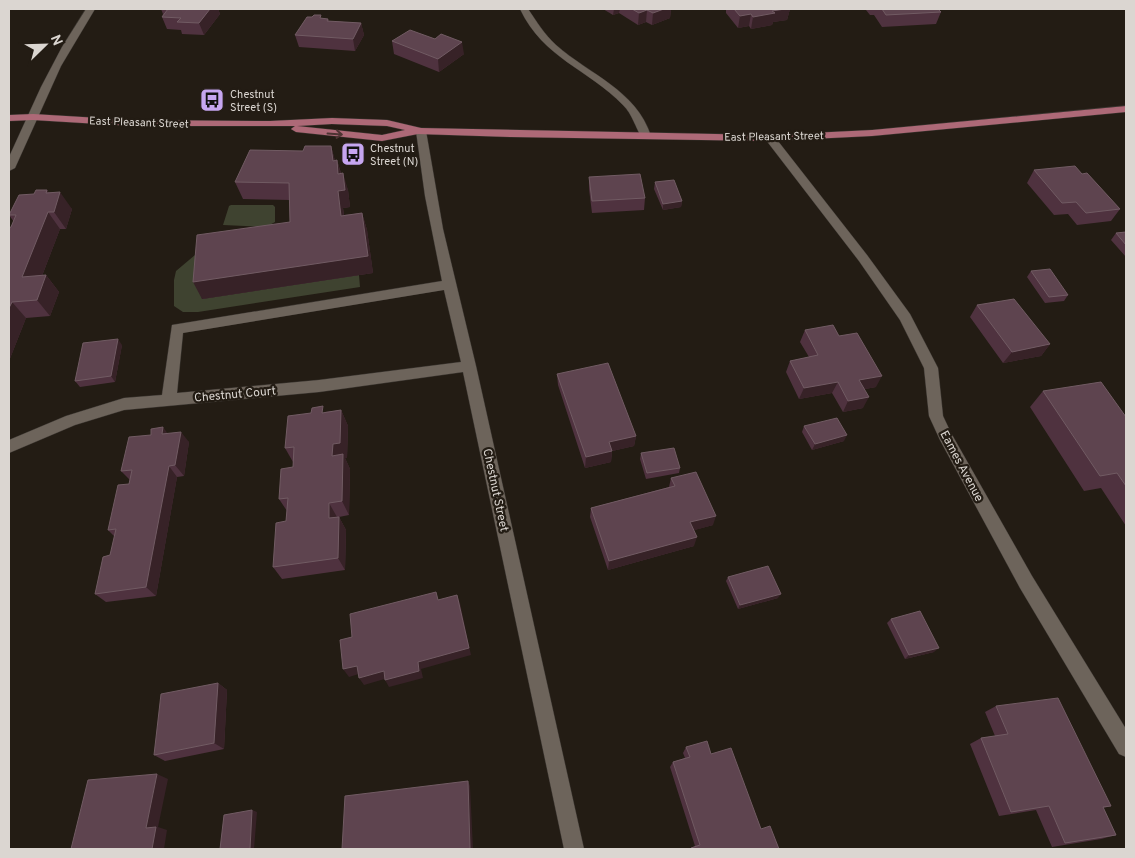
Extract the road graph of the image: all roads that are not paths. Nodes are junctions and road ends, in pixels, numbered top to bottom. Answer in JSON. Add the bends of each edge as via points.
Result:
{"nodes":[{"id":1,"x":90,"y":9,"type":"edge"},
{"id":2,"x":524,"y":9,"type":"edge"},
{"id":3,"x":1126,"y":109,"type":"edge"},
{"id":4,"x":33,"y":117,"type":"junction"},
{"id":5,"x":9,"y":118,"type":"edge"},
{"id":6,"x":421,"y":131,"type":"junction"},
{"id":7,"x":646,"y":136,"type":"junction"},
{"id":8,"x":770,"y":138,"type":"junction"},
{"id":9,"x":9,"y":168,"type":"edge"},
{"id":10,"x":450,"y":284,"type":"junction"},
{"id":11,"x":469,"y":366,"type":"junction"},
{"id":12,"x":169,"y":400,"type":"junction"},
{"id":13,"x":9,"y":447,"type":"edge"},
{"id":14,"x":1126,"y":748,"type":"edge"},
{"id":15,"x":574,"y":849,"type":"edge"}],
"edges":[{"from":1,"to":4,"type":"street","via":[[60,59]]},
{"from":2,"to":7,"type":"street","via":[[544,39],[624,100],[638,117]]},
{"from":3,"to":8,"type":"main road","name":"East Pleasant Street","via":[[872,133]]},
{"from":4,"to":5,"type":"main road","name":"East Pleasant Street"},
{"from":4,"to":6,"type":"main road","name":"East Pleasant Street","via":[[132,123],[270,124],[322,134],[382,138]]},
{"from":4,"to":9,"type":"street"},
{"from":6,"to":7,"type":"main road","name":"East Pleasant Street"},
{"from":6,"to":10,"type":"street","name":"Chestnut Street","via":[[426,179]]},
{"from":7,"to":8,"type":"main road","name":"East Pleasant Street"},
{"from":8,"to":14,"type":"street","name":"Eames Avenue","via":[[905,317],[931,368],[936,416],[945,436],[1026,582]]},
{"from":10,"to":11,"type":"street","name":"Chestnut Street"},
{"from":10,"to":12,"type":"street","via":[[177,329]]},
{"from":11,"to":12,"type":"street","name":"Chestnut Court","via":[[319,386]]},
{"from":11,"to":15,"type":"street","name":"Chestnut Street"},
{"from":12,"to":13,"type":"street","name":"Chestnut Court","via":[[124,404],[71,420]]}]}
